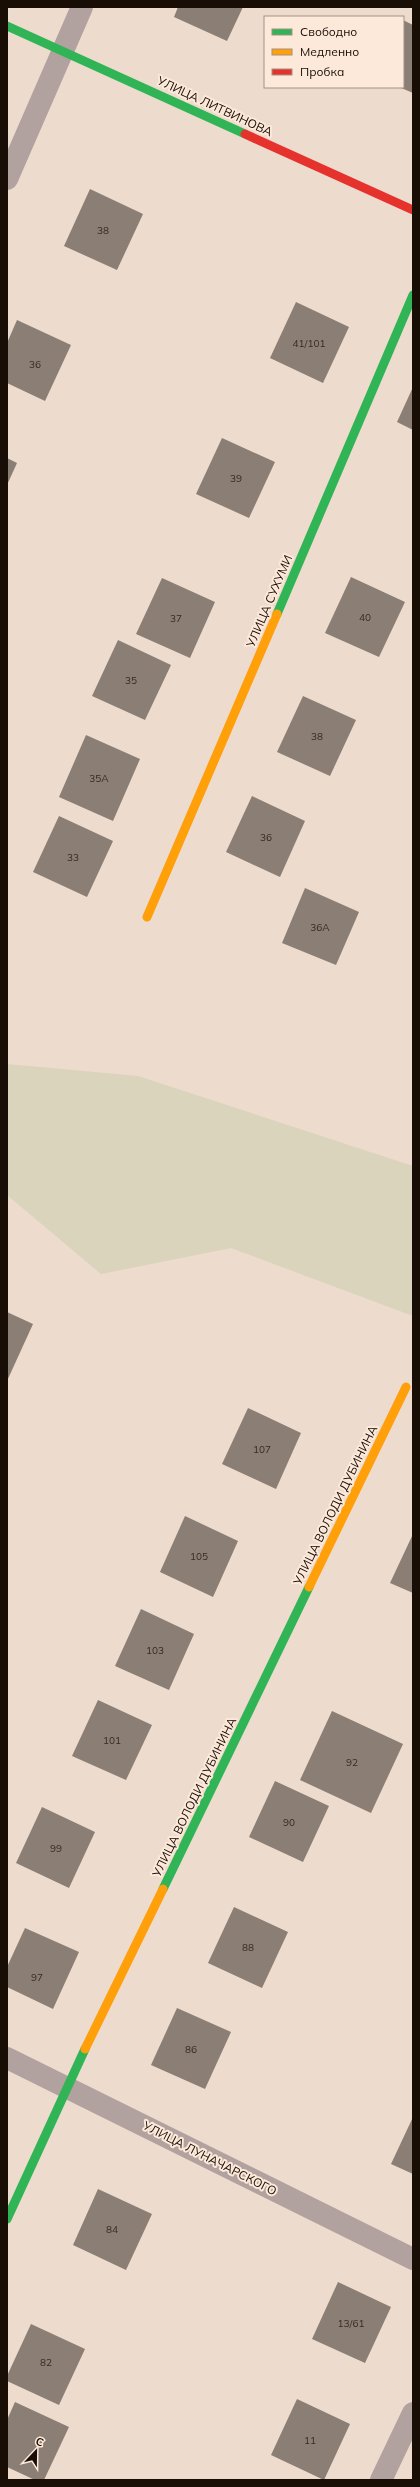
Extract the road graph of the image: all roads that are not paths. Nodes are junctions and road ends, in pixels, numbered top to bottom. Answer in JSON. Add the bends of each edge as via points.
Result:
{"nodes":[{"id":1,"x":82,"y":7,"type":"edge"},
{"id":2,"x":7,"y":26,"type":"edge"},
{"id":3,"x":62,"y":49,"type":"junction"},
{"id":4,"x":7,"y":179,"type":"edge"},
{"id":5,"x":413,"y":210,"type":"edge"},
{"id":6,"x":413,"y":296,"type":"edge"},
{"id":7,"x":146,"y":917,"type":"dead end"},
{"id":8,"x":406,"y":1387,"type":"dead end"},
{"id":9,"x":7,"y":2058,"type":"edge"},
{"id":10,"x":67,"y":2087,"type":"junction"},
{"id":11,"x":7,"y":2219,"type":"edge"},
{"id":12,"x":413,"y":2259,"type":"edge"},
{"id":13,"x":413,"y":2413,"type":"edge"},
{"id":14,"x":381,"y":2480,"type":"edge"}],
"edges":[{"from":1,"to":3,"type":"street"},
{"from":2,"to":3,"type":"street","name":"УЛИЦА ЛИТВИНОВА"},
{"from":3,"to":4,"type":"street"},
{"from":3,"to":5,"type":"street","name":"УЛИЦА ЛИТВИНОВА"},
{"from":6,"to":7,"type":"street","name":"УЛИЦА СУХУМИ"},
{"from":8,"to":10,"type":"street","name":"УЛИЦА ВОЛОДИ ДУБИНИНА"},
{"from":9,"to":10,"type":"street","name":"УЛИЦА ЛУНАЧАРСКОГО"},
{"from":10,"to":11,"type":"street","name":"УЛИЦА ВОЛОДИ ДУБИНИНА"},
{"from":10,"to":12,"type":"street","name":"УЛИЦА ЛУНАЧАРСКОГО"},
{"from":13,"to":14,"type":"street"}]}
